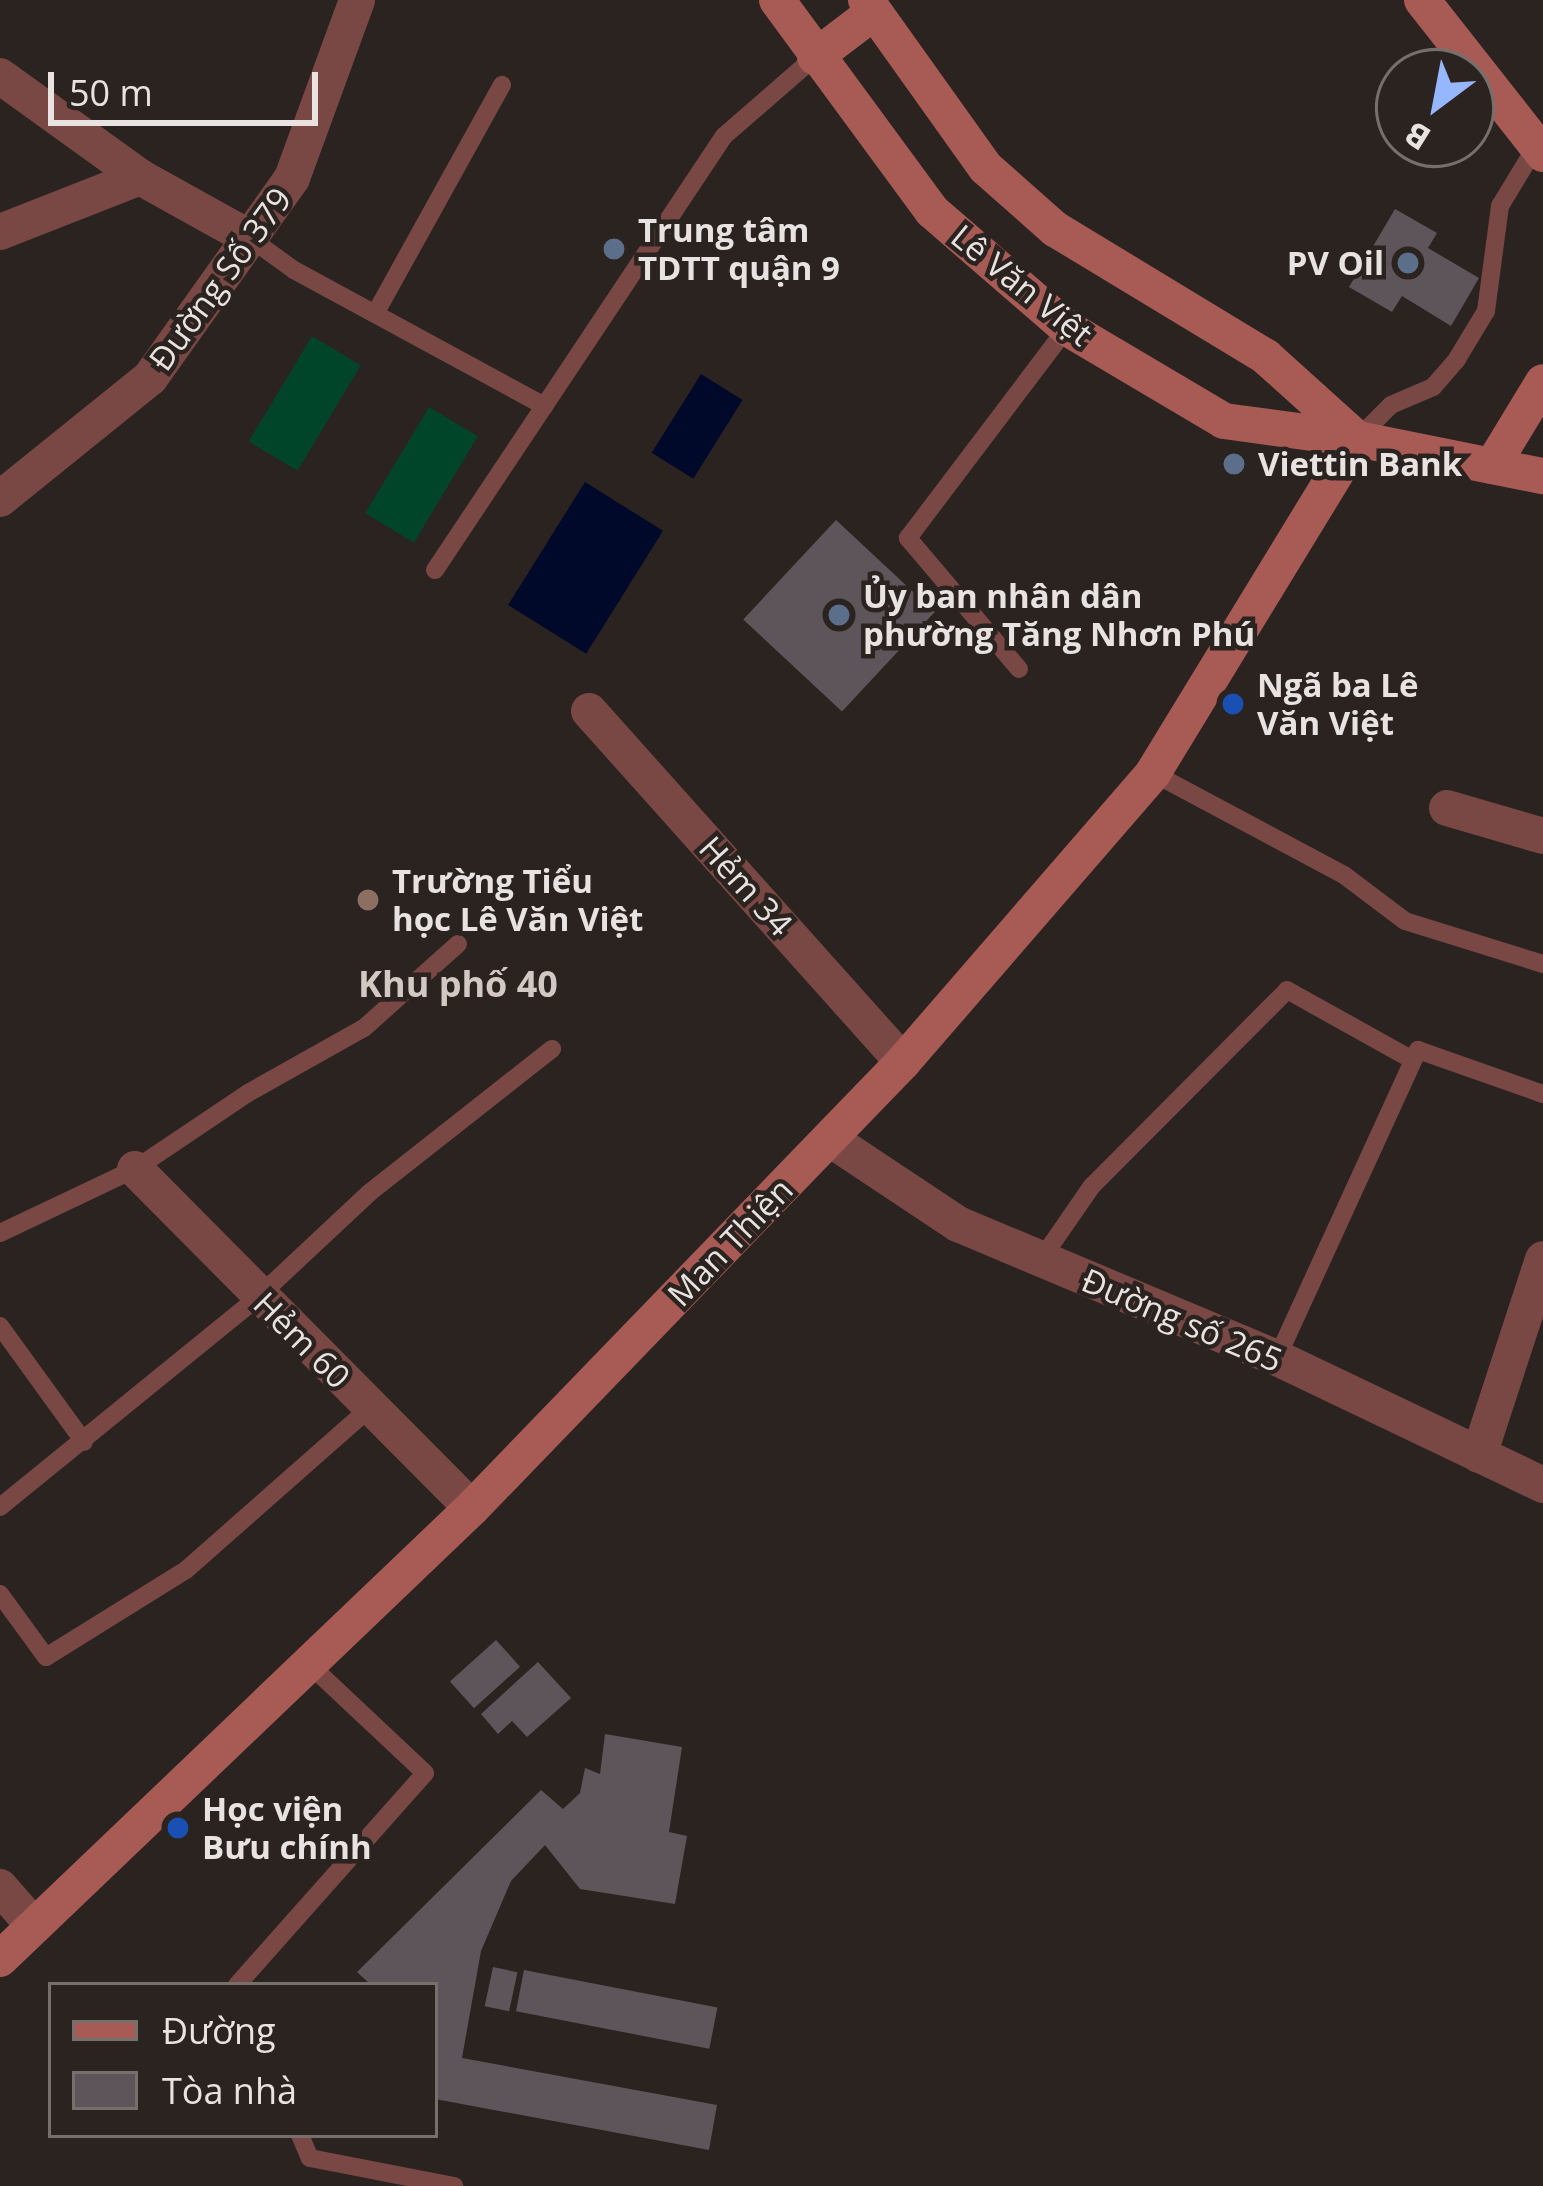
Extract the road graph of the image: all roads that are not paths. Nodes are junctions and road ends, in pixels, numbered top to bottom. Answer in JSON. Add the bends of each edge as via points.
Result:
{"nodes":[{"id":1,"x":357,"y":0,"type":"edge"},
{"id":2,"x":777,"y":0,"type":"edge"},
{"id":3,"x":1422,"y":0,"type":"edge"},
{"id":4,"x":877,"y":4,"type":"edge"},
{"id":5,"x":815,"y":57,"type":"junction"},
{"id":6,"x":0,"y":76,"type":"edge"},
{"id":7,"x":502,"y":85,"type":"dead end"},
{"id":8,"x":1540,"y":150,"type":"edge"},
{"id":9,"x":140,"y":177,"type":"junction"},
{"id":10,"x":0,"y":232,"type":"edge"},
{"id":11,"x":246,"y":236,"type":"junction"},
{"id":12,"x":375,"y":314,"type":"junction"},
{"id":13,"x":1067,"y":328,"type":"junction"},
{"id":14,"x":1543,"y":382,"type":"edge"},
{"id":15,"x":544,"y":406,"type":"junction"},
{"id":16,"x":1357,"y":439,"type":"junction"},
{"id":17,"x":1492,"y":466,"type":"junction"},
{"id":18,"x":1543,"y":476,"type":"edge"},
{"id":19,"x":0,"y":500,"type":"edge"},
{"id":20,"x":435,"y":570,"type":"dead end"},
{"id":21,"x":1019,"y":669,"type":"dead end"},
{"id":22,"x":589,"y":711,"type":"dead end"},
{"id":23,"x":1153,"y":773,"type":"junction"},
{"id":24,"x":1447,"y":808,"type":"dead end"},
{"id":25,"x":1543,"y":836,"type":"edge"},
{"id":26,"x":458,"y":944,"type":"dead end"},
{"id":27,"x":1543,"y":964,"type":"edge"},
{"id":28,"x":553,"y":1048,"type":"dead end"},
{"id":29,"x":1415,"y":1055,"type":"junction"},
{"id":30,"x":903,"y":1062,"type":"junction"},
{"id":31,"x":1543,"y":1094,"type":"edge"},
{"id":32,"x":830,"y":1139,"type":"junction"},
{"id":33,"x":136,"y":1168,"type":"junction"},
{"id":34,"x":0,"y":1233,"type":"edge"},
{"id":35,"x":1543,"y":1259,"type":"edge"},
{"id":36,"x":1040,"y":1261,"type":"junction"},
{"id":37,"x":258,"y":1297,"type":"junction"},
{"id":38,"x":0,"y":1326,"type":"edge"},
{"id":39,"x":1277,"y":1358,"type":"junction"},
{"id":40,"x":370,"y":1408,"type":"junction"},
{"id":41,"x":84,"y":1442,"type":"junction"},
{"id":42,"x":1479,"y":1455,"type":"junction"},
{"id":43,"x":1543,"y":1485,"type":"edge"},
{"id":44,"x":0,"y":1507,"type":"edge"},
{"id":45,"x":472,"y":1508,"type":"junction"},
{"id":46,"x":0,"y":1594,"type":"edge"},
{"id":47,"x":309,"y":1664,"type":"junction"},
{"id":48,"x":0,"y":1886,"type":"edge"},
{"id":49,"x":34,"y":1926,"type":"junction"},
{"id":50,"x":0,"y":1959,"type":"edge"},
{"id":51,"x":240,"y":1982,"type":"edge"},
{"id":52,"x":301,"y":2138,"type":"edge"},
{"id":53,"x":454,"y":2186,"type":"edge"}],
"edges":[{"from":1,"to":11,"type":"street","name":"Đường Số 379","via":[[307,150]]},
{"from":2,"to":5,"type":"street","name":"Lê Văn Việt"},
{"from":3,"to":8,"type":"street"},
{"from":4,"to":5,"type":"street"},
{"from":4,"to":16,"type":"street","name":"Lê Văn Việt","via":[[986,168],[1055,229],[1266,357]]},
{"from":5,"to":13,"type":"street","name":"Lê Văn Việt","via":[[932,211]]},
{"from":5,"to":15,"type":"lane","via":[[724,136]]},
{"from":6,"to":9,"type":"street"},
{"from":7,"to":12,"type":"lane"},
{"from":8,"to":16,"type":"lane","via":[[1500,206],[1486,311],[1467,343],[1433,387],[1391,405]]},
{"from":9,"to":10,"type":"street"},
{"from":9,"to":11,"type":"street"},
{"from":11,"to":12,"type":"lane"},
{"from":11,"to":19,"type":"street","name":"Đường Số 379","via":[[150,378]]},
{"from":12,"to":15,"type":"lane"},
{"from":13,"to":16,"type":"street","name":"Lê Văn Việt","via":[[1224,421]]},
{"from":13,"to":21,"type":"lane","via":[[908,538]]},
{"from":14,"to":17,"type":"street"},
{"from":15,"to":20,"type":"lane"},
{"from":16,"to":17,"type":"street","name":"Lê Văn Việt"},
{"from":16,"to":23,"type":"street","name":"Man Thiện"},
{"from":17,"to":18,"type":"street","name":"Lê Văn Việt"},
{"from":22,"to":30,"type":"street","name":"Hẻm 34"},
{"from":23,"to":27,"type":"lane","via":[[1344,875],[1405,921]]},
{"from":23,"to":30,"type":"street","name":"Man Thiện"},
{"from":24,"to":25,"type":"street"},
{"from":26,"to":33,"type":"lane","via":[[364,1028]]},
{"from":28,"to":37,"type":"lane","via":[[369,1193]]},
{"from":29,"to":31,"type":"lane"},
{"from":29,"to":36,"type":"lane","via":[[1288,990],[1091,1186]]},
{"from":29,"to":39,"type":"lane"},
{"from":30,"to":32,"type":"street","name":"Man Thiện"},
{"from":32,"to":36,"type":"street","name":"Đường số 265","via":[[958,1224]]},
{"from":32,"to":45,"type":"street","name":"Man Thiện"},
{"from":33,"to":34,"type":"lane"},
{"from":33,"to":37,"type":"street","name":"Hẻm 60"},
{"from":35,"to":42,"type":"street"},
{"from":36,"to":39,"type":"street","name":"Đường số 265"},
{"from":37,"to":40,"type":"street","name":"Hẻm 60"},
{"from":37,"to":41,"type":"lane"},
{"from":38,"to":41,"type":"lane"},
{"from":39,"to":42,"type":"street","name":"Đường số 265"},
{"from":40,"to":45,"type":"street","name":"Hẻm 60"},
{"from":40,"to":46,"type":"lane","via":[[186,1570],[46,1658]]},
{"from":41,"to":44,"type":"lane"},
{"from":42,"to":43,"type":"street","name":"Đường số 265"},
{"from":45,"to":47,"type":"street","name":"Man Thiện"},
{"from":47,"to":49,"type":"street","name":"Man Thiện"},
{"from":47,"to":51,"type":"lane","via":[[425,1772]]},
{"from":48,"to":49,"type":"street"},
{"from":49,"to":50,"type":"street","name":"Man Thiện"},
{"from":52,"to":53,"type":"lane","via":[[310,2158]]}]}
